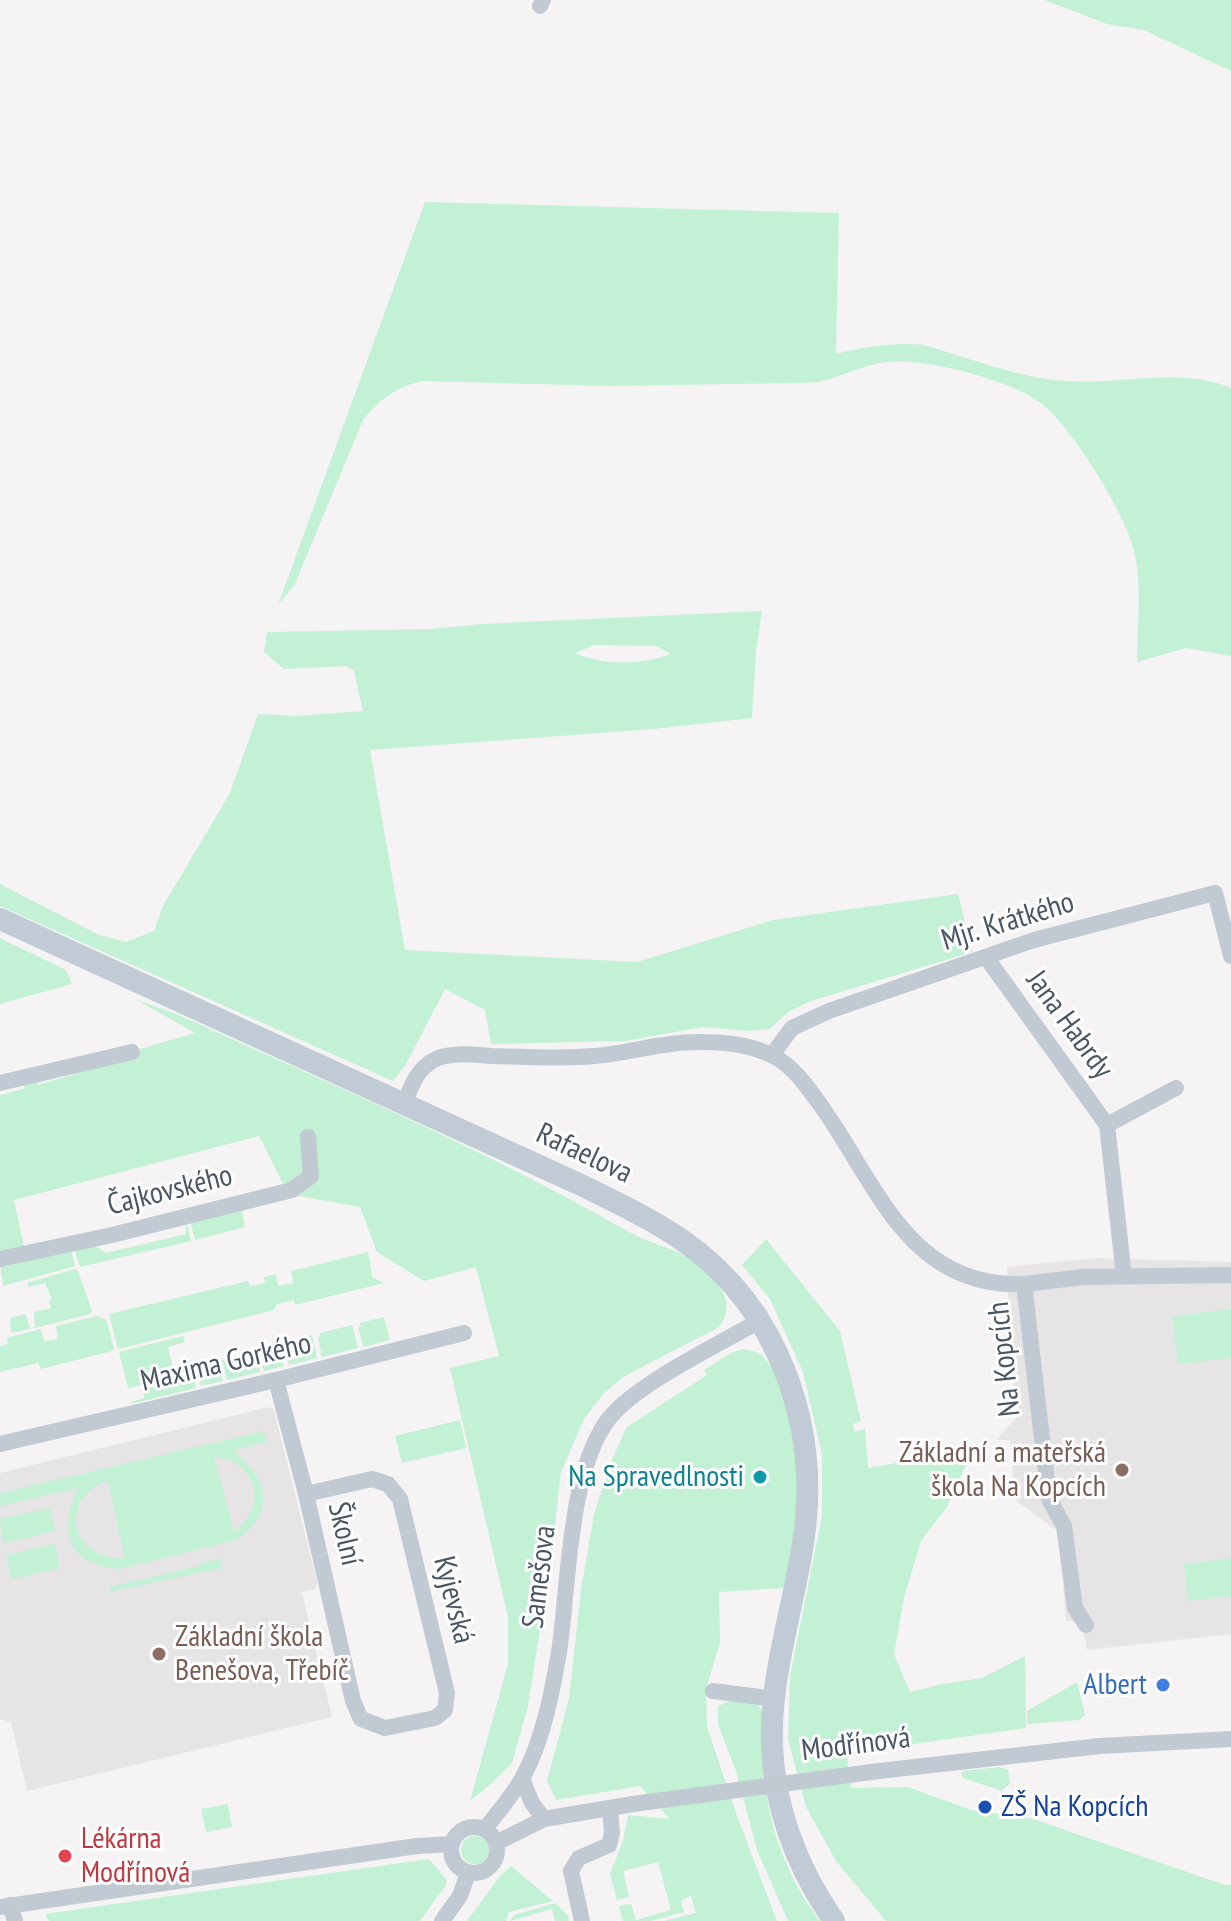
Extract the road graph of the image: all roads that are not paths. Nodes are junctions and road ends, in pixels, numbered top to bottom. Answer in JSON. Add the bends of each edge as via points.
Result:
{"nodes":[{"id":1,"x":0,"y":919,"type":"edge"},
{"id":2,"x":1231,"y":956,"type":"edge"},
{"id":3,"x":986,"y":957,"type":"junction"},
{"id":4,"x":132,"y":1052,"type":"dead end"},
{"id":5,"x":772,"y":1055,"type":"junction"},
{"id":6,"x":0,"y":1083,"type":"edge"},
{"id":7,"x":1176,"y":1088,"type":"dead end"},
{"id":8,"x":404,"y":1105,"type":"junction"},
{"id":9,"x":1107,"y":1125,"type":"junction"},
{"id":10,"x":308,"y":1137,"type":"dead end"},
{"id":11,"x":0,"y":1259,"type":"edge"},
{"id":12,"x":1231,"y":1275,"type":"edge"},
{"id":13,"x":1124,"y":1276,"type":"junction"},
{"id":14,"x":1024,"y":1284,"type":"junction"},
{"id":15,"x":759,"y":1321,"type":"junction"},
{"id":16,"x":464,"y":1333,"type":"dead end"},
{"id":17,"x":276,"y":1380,"type":"junction"},
{"id":18,"x":0,"y":1444,"type":"edge"},
{"id":19,"x":306,"y":1494,"type":"junction"},
{"id":20,"x":1086,"y":1625,"type":"dead end"},
{"id":21,"x":713,"y":1691,"type":"dead end"},
{"id":22,"x":775,"y":1699,"type":"junction"},
{"id":23,"x":353,"y":1701,"type":"joint"},
{"id":24,"x":1231,"y":1739,"type":"edge"},
{"id":25,"x":522,"y":1779,"type":"junction"},
{"id":26,"x":610,"y":1808,"type":"junction"},
{"id":27,"x":544,"y":1819,"type":"junction"},
{"id":28,"x":485,"y":1829,"type":"junction"},
{"id":29,"x":496,"y":1843,"type":"junction"},
{"id":30,"x":451,"y":1844,"type":"junction"},
{"id":31,"x":468,"y":1873,"type":"junction"},
{"id":32,"x":8,"y":1911,"type":"edge"},
{"id":33,"x":442,"y":1921,"type":"edge"},
{"id":34,"x":582,"y":1921,"type":"edge"},
{"id":35,"x":834,"y":1921,"type":"edge"}],
"edges":[{"from":1,"to":8,"type":"main road","name":"Rafaelova"},
{"from":2,"to":3,"type":"street","name":"Mjr. Krátkého","via":[[1215,893]]},
{"from":3,"to":5,"type":"street","name":"Mjr. Krátkého","via":[[809,1019],[792,1028]]},
{"from":3,"to":9,"type":"street","name":"Jana Habrdy"},
{"from":4,"to":6,"type":"street"},
{"from":5,"to":8,"type":"street","via":[[700,1042],[593,1056],[447,1055],[422,1067]]},
{"from":5,"to":14,"type":"street","via":[[803,1081],[888,1214],[917,1246],[940,1263],[983,1281]]},
{"from":7,"to":9,"type":"street","name":"Jana Habrdy"},
{"from":8,"to":15,"type":"main road","name":"Rafaelova","via":[[643,1216],[719,1271]]},
{"from":9,"to":13,"type":"street","name":"Jana Habrdy"},
{"from":10,"to":11,"type":"street","name":"Čajkovského","via":[[311,1176],[292,1190]]},
{"from":12,"to":13,"type":"street","name":"Na Kopcích"},
{"from":13,"to":14,"type":"street","name":"Na Kopcích"},
{"from":14,"to":20,"type":"street","name":"Na Kopcích","via":[[1049,1499],[1064,1526],[1075,1608]]},
{"from":15,"to":22,"type":"main road","name":"Rafaelova","via":[[789,1379],[807,1472],[803,1544]]},
{"from":15,"to":25,"type":"street","name":"Samešova","via":[[630,1400],[609,1418],[596,1439],[575,1521],[559,1653]]},
{"from":16,"to":17,"type":"street","name":"Maxima Gorkého"},
{"from":17,"to":18,"type":"street","name":"Maxima Gorkého"},
{"from":17,"to":19,"type":"street","name":"Školní"},
{"from":19,"to":23,"type":"street","name":"Školní"},
{"from":19,"to":23,"type":"street","name":"Kyjevská","via":[[372,1479],[388,1484],[400,1499],[447,1693],[445,1710],[435,1718],[385,1728],[361,1719]]},
{"from":21,"to":22,"type":"street"},
{"from":22,"to":35,"type":"main road","name":"Rafaelova","via":[[772,1747],[782,1810],[802,1868]]},
{"from":24,"to":26,"type":"street","name":"Modřínová","bridge":true,"via":[[1100,1746]]},
{"from":25,"to":27,"type":"street"},
{"from":25,"to":28,"type":"street","name":"Samešova"},
{"from":26,"to":27,"type":"street","name":"Modřínová"},
{"from":26,"to":34,"type":"street","via":[[609,1845],[579,1858],[571,1871]]},
{"from":27,"to":29,"type":"street","name":"Modřínová"},
{"from":28,"to":29,"type":"street"},
{"from":28,"to":30,"type":"street","via":[[464,1829]]},
{"from":29,"to":31,"type":"street","via":[[496,1857],[488,1869]]},
{"from":30,"to":31,"type":"street","via":[[452,1859]]},
{"from":30,"to":32,"type":"street"},
{"from":31,"to":33,"type":"street"}]}
